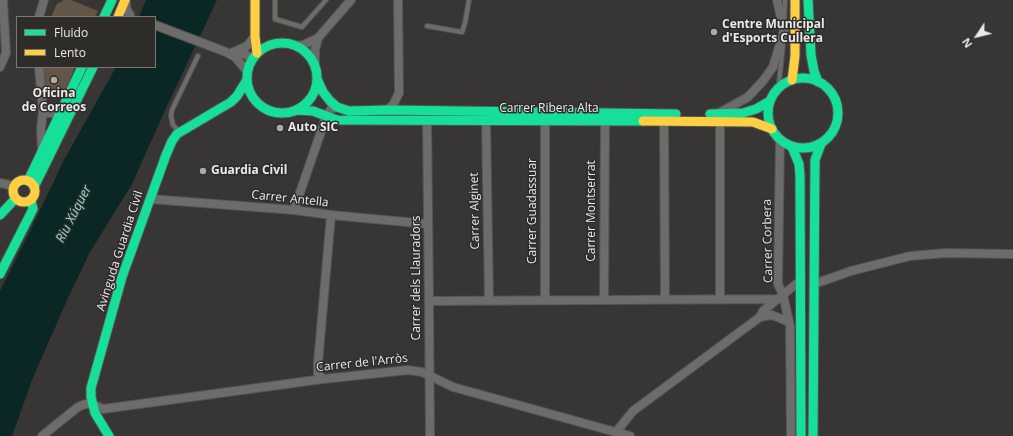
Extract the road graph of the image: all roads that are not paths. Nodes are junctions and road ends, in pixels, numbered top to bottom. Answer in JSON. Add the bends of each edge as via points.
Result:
{"nodes":[{"id":1,"x":3,"y":0,"type":"edge"},
{"id":2,"x":44,"y":0,"type":"edge"},
{"id":3,"x":112,"y":0,"type":"edge"},
{"id":4,"x":126,"y":0,"type":"edge"},
{"id":5,"x":255,"y":0,"type":"edge"},
{"id":6,"x":274,"y":0,"type":"edge"},
{"id":7,"x":326,"y":0,"type":"edge"},
{"id":8,"x":351,"y":0,"type":"edge"},
{"id":9,"x":398,"y":0,"type":"edge"},
{"id":10,"x":469,"y":0,"type":"edge"},
{"id":11,"x":777,"y":0,"type":"edge"},
{"id":12,"x":784,"y":0,"type":"edge"},
{"id":13,"x":796,"y":0,"type":"edge"},
{"id":14,"x":808,"y":0,"type":"edge"},
{"id":15,"x":40,"y":14,"type":"edge"},
{"id":16,"x":104,"y":16,"type":"edge"},
{"id":17,"x":118,"y":16,"type":"edge"},
{"id":18,"x":129,"y":16,"type":"edge"},
{"id":19,"x":256,"y":18,"type":"junction"},
{"id":20,"x":156,"y":25,"type":"edge"},
{"id":21,"x":427,"y":26,"type":"dead end"},
{"id":22,"x":784,"y":31,"type":"junction"},
{"id":23,"x":255,"y":36,"type":"junction"},
{"id":24,"x":318,"y":38,"type":"junction"},
{"id":25,"x":278,"y":43,"type":"junction"},
{"id":26,"x":296,"y":46,"type":"junction"},
{"id":27,"x":3,"y":52,"type":"edge"},
{"id":28,"x":230,"y":52,"type":"junction"},
{"id":29,"x":255,"y":55,"type":"junction"},
{"id":30,"x":198,"y":56,"type":"dead end"},
{"id":31,"x":315,"y":66,"type":"junction"},
{"id":32,"x":0,"y":67,"type":"edge"},
{"id":33,"x":39,"y":68,"type":"edge"},
{"id":34,"x":82,"y":68,"type":"edge"},
{"id":35,"x":92,"y":68,"type":"edge"},
{"id":36,"x":247,"y":76,"type":"junction"},
{"id":37,"x":317,"y":79,"type":"junction"},
{"id":38,"x":792,"y":80,"type":"junction"},
{"id":39,"x":818,"y":82,"type":"junction"},
{"id":40,"x":777,"y":90,"type":"junction"},
{"id":41,"x":770,"y":101,"type":"junction"},
{"id":42,"x":231,"y":102,"type":"junction"},
{"id":43,"x":260,"y":105,"type":"junction"},
{"id":44,"x":337,"y":107,"type":"junction"},
{"id":45,"x":43,"y":110,"type":"junction"},
{"id":46,"x":296,"y":110,"type":"junction"},
{"id":47,"x":387,"y":110,"type":"junction"},
{"id":48,"x":61,"y":114,"type":"junction"},
{"id":49,"x":326,"y":117,"type":"junction"},
{"id":50,"x":719,"y":118,"type":"junction"},
{"id":51,"x":426,"y":121,"type":"junction"},
{"id":52,"x":486,"y":121,"type":"junction"},
{"id":53,"x":545,"y":121,"type":"junction"},
{"id":54,"x":604,"y":121,"type":"junction"},
{"id":55,"x":664,"y":121,"type":"junction"},
{"id":56,"x":772,"y":129,"type":"junction"},
{"id":57,"x":180,"y":132,"type":"junction"},
{"id":58,"x":780,"y":140,"type":"junction"},
{"id":59,"x":821,"y":144,"type":"junction"},
{"id":60,"x":792,"y":147,"type":"junction"},
{"id":61,"x":42,"y":150,"type":"junction"},
{"id":62,"x":0,"y":183,"type":"edge"},
{"id":63,"x":31,"y":184,"type":"junction"},
{"id":64,"x":14,"y":186,"type":"junction"},
{"id":65,"x":15,"y":199,"type":"junction"},
{"id":66,"x":150,"y":199,"type":"junction"},
{"id":67,"x":32,"y":200,"type":"junction"},
{"id":68,"x":294,"y":210,"type":"junction"},
{"id":69,"x":0,"y":215,"type":"edge"},
{"id":70,"x":331,"y":215,"type":"junction"},
{"id":71,"x":428,"y":224,"type":"junction"},
{"id":72,"x":1013,"y":254,"type":"edge"},
{"id":73,"x":3,"y":263,"type":"edge"},
{"id":74,"x":0,"y":274,"type":"edge"},
{"id":75,"x":801,"y":280,"type":"junction"},
{"id":76,"x":814,"y":284,"type":"junction"},
{"id":77,"x":780,"y":297,"type":"junction"},
{"id":78,"x":545,"y":300,"type":"junction"},
{"id":79,"x":604,"y":300,"type":"junction"},
{"id":80,"x":665,"y":300,"type":"junction"},
{"id":81,"x":720,"y":300,"type":"junction"},
{"id":82,"x":430,"y":301,"type":"junction"},
{"id":83,"x":488,"y":301,"type":"junction"},
{"id":84,"x":760,"y":317,"type":"junction"},
{"id":85,"x":789,"y":322,"type":"junction"},
{"id":86,"x":429,"y":375,"type":"junction"},
{"id":87,"x":323,"y":379,"type":"junction"},
{"id":88,"x":92,"y":404,"type":"junction"},
{"id":89,"x":616,"y":432,"type":"junction"},
{"id":90,"x":607,"y":433,"type":"edge"},
{"id":91,"x":42,"y":436,"type":"edge"},
{"id":92,"x":109,"y":436,"type":"edge"},
{"id":93,"x":430,"y":436,"type":"edge"},
{"id":94,"x":630,"y":436,"type":"edge"},
{"id":95,"x":791,"y":436,"type":"edge"},
{"id":96,"x":801,"y":436,"type":"edge"},
{"id":97,"x":813,"y":436,"type":"edge"}],
"edges":[{"from":1,"to":27,"type":"street"},
{"from":2,"to":15,"type":"street"},
{"from":3,"to":16,"type":"street"},
{"from":4,"to":17,"type":"street"},
{"from":4,"to":18,"type":"street"},
{"from":5,"to":19,"type":"street"},
{"from":6,"to":7,"type":"lane","via":[[275,19],[302,27]]},
{"from":8,"to":24,"type":"street"},
{"from":9,"to":47,"type":"street","via":[[399,93],[393,105]]},
{"from":10,"to":21,"type":"lane","via":[[462,32]]},
{"from":11,"to":22,"type":"street"},
{"from":12,"to":22,"type":"lane"},
{"from":13,"to":38,"type":"street"},
{"from":14,"to":39,"type":"street","via":[[811,55]]},
{"from":19,"to":23,"type":"street"},
{"from":19,"to":25,"type":"street","via":[[257,26],[265,38]]},
{"from":20,"to":28,"type":"street"},
{"from":22,"to":40,"type":"lane","via":[[780,83]]},
{"from":22,"to":50,"type":"street","name":"Carrer Ribera Alta","via":[[773,67],[763,81],[748,97]]},
{"from":23,"to":28,"type":"street","via":[[247,46]]},
{"from":23,"to":29,"type":"street"},
{"from":24,"to":26,"type":"street"},
{"from":24,"to":31,"type":"street"},
{"from":25,"to":26,"type":"street"},
{"from":25,"to":29,"type":"street"},
{"from":26,"to":31,"type":"street","via":[[307,54]]},
{"from":27,"to":32,"type":"street"},
{"from":28,"to":29,"type":"street"},
{"from":28,"to":36,"type":"street"},
{"from":29,"to":36,"type":"street"},
{"from":30,"to":57,"type":"lane","via":[[172,110],[173,125]]},
{"from":31,"to":37,"type":"street"},
{"from":33,"to":45,"type":"street"},
{"from":34,"to":48,"type":"street"},
{"from":35,"to":63,"type":"street"},
{"from":36,"to":42,"type":"street","name":"Avinguda Guardia Civil"},
{"from":36,"to":43,"type":"street","via":[[253,98]]},
{"from":37,"to":44,"type":"street","via":[[322,92]]},
{"from":37,"to":46,"type":"street","via":[[313,94]]},
{"from":38,"to":39,"type":"street","via":[[801,78]]},
{"from":38,"to":40,"type":"street"},
{"from":39,"to":59,"type":"street","via":[[834,96],[838,107],[835,128]]},
{"from":40,"to":41,"type":"street"},
{"from":41,"to":50,"type":"street","name":"Carrer Ribera Alta","via":[[756,109]]},
{"from":41,"to":56,"type":"street","via":[[768,110]]},
{"from":42,"to":43,"type":"street","via":[[251,102]]},
{"from":42,"to":57,"type":"street","name":"Avinguda Guardia Civil"},
{"from":43,"to":46,"type":"street","via":[[277,112]]},
{"from":44,"to":47,"type":"street","name":"Carrer Ribera Alta","via":[[349,111]]},
{"from":44,"to":49,"type":"street","via":[[330,109]]},
{"from":45,"to":48,"type":"street"},
{"from":45,"to":61,"type":"street"},
{"from":46,"to":49,"type":"street","name":"Carrer Ribera Alta","via":[[313,111]]},
{"from":47,"to":50,"type":"street","name":"Carrer Ribera Alta"},
{"from":48,"to":61,"type":"street"},
{"from":49,"to":51,"type":"street","name":"Carrer Ribera Alta","via":[[337,120]]},
{"from":49,"to":68,"type":"street"},
{"from":50,"to":55,"type":"street","name":"Carrer Ribera Alta"},
{"from":50,"to":56,"type":"street","name":"Carrer Ribera Alta","via":[[753,122]]},
{"from":50,"to":81,"type":"street"},
{"from":51,"to":52,"type":"street","name":"Carrer Ribera Alta"},
{"from":51,"to":71,"type":"street","name":"Carrer dels Llauradors"},
{"from":52,"to":53,"type":"street","name":"Carrer Ribera Alta"},
{"from":52,"to":83,"type":"street","name":"Carrer Alginet"},
{"from":53,"to":54,"type":"street","name":"Carrer Ribera Alta"},
{"from":53,"to":78,"type":"street","name":"Carrer Guadassuar"},
{"from":54,"to":55,"type":"street","name":"Carrer Ribera Alta"},
{"from":54,"to":79,"type":"street","name":"Carrer Montserrat"},
{"from":55,"to":80,"type":"street"},
{"from":56,"to":58,"type":"street"},
{"from":57,"to":66,"type":"street","name":"Avinguda Guardia Civil","via":[[172,141]]},
{"from":58,"to":60,"type":"street"},
{"from":58,"to":77,"type":"street","name":"Carrer Corbera"},
{"from":59,"to":60,"type":"street","via":[[812,148]]},
{"from":59,"to":76,"type":"street","via":[[815,160]]},
{"from":60,"to":75,"type":"street","via":[[799,164],[800,176]]},
{"from":61,"to":63,"type":"street"},
{"from":62,"to":64,"type":"street"},
{"from":63,"to":64,"type":"street","via":[[25,180],[18,181]]},
{"from":63,"to":67,"type":"street","via":[[35,193]]},
{"from":64,"to":65,"type":"street","via":[[12,193]]},
{"from":65,"to":67,"type":"street","via":[[23,203]]},
{"from":65,"to":69,"type":"street"},
{"from":66,"to":68,"type":"street","name":"Carrer Antella"},
{"from":66,"to":88,"type":"street","name":"Avinguda Guardia Civil","via":[[122,277],[96,367],[91,388]]},
{"from":67,"to":73,"type":"street","via":[[33,208],[27,223]]},
{"from":68,"to":70,"type":"street","name":"Carrer Antella"},
{"from":70,"to":71,"type":"street","name":"Carrer Antella"},
{"from":70,"to":87,"type":"street","via":[[318,363],[318,374]]},
{"from":71,"to":82,"type":"street","name":"Carrer dels Llauradors"},
{"from":72,"to":76,"type":"street","via":[[946,253],[910,256],[851,271]]},
{"from":73,"to":74,"type":"street"},
{"from":75,"to":77,"type":"street"},
{"from":75,"to":96,"type":"street"},
{"from":76,"to":97,"type":"street"},
{"from":77,"to":81,"type":"street"},
{"from":77,"to":84,"type":"street","via":[[763,311]]},
{"from":77,"to":85,"type":"street","name":"Carrer Corbera"},
{"from":78,"to":79,"type":"street"},
{"from":78,"to":83,"type":"street"},
{"from":79,"to":80,"type":"street"},
{"from":80,"to":81,"type":"street"},
{"from":82,"to":83,"type":"street"},
{"from":82,"to":86,"type":"street","name":"Carrer dels Llauradors"},
{"from":84,"to":85,"type":"street","via":[[772,315]]},
{"from":84,"to":89,"type":"street","via":[[633,411]]},
{"from":85,"to":95,"type":"street","name":"Carrer Corbera"},
{"from":86,"to":87,"type":"street","name":"Carrer de l'Arròs","via":[[408,370]]},
{"from":86,"to":90,"type":"street","name":"Carrer de l'Arròs","via":[[453,387]]},
{"from":86,"to":93,"type":"street","name":"Carrer dels Llauradors"},
{"from":87,"to":88,"type":"street","name":"Carrer de l'Arròs","via":[[103,409]]},
{"from":88,"to":91,"type":"street","via":[[78,408]]},
{"from":88,"to":92,"type":"street","name":"Avinguda Guardia Civil"},
{"from":89,"to":90,"type":"street","name":"Carrer de l'Arròs"},
{"from":89,"to":94,"type":"street","name":"Carrer de l'Arròs"}]}
